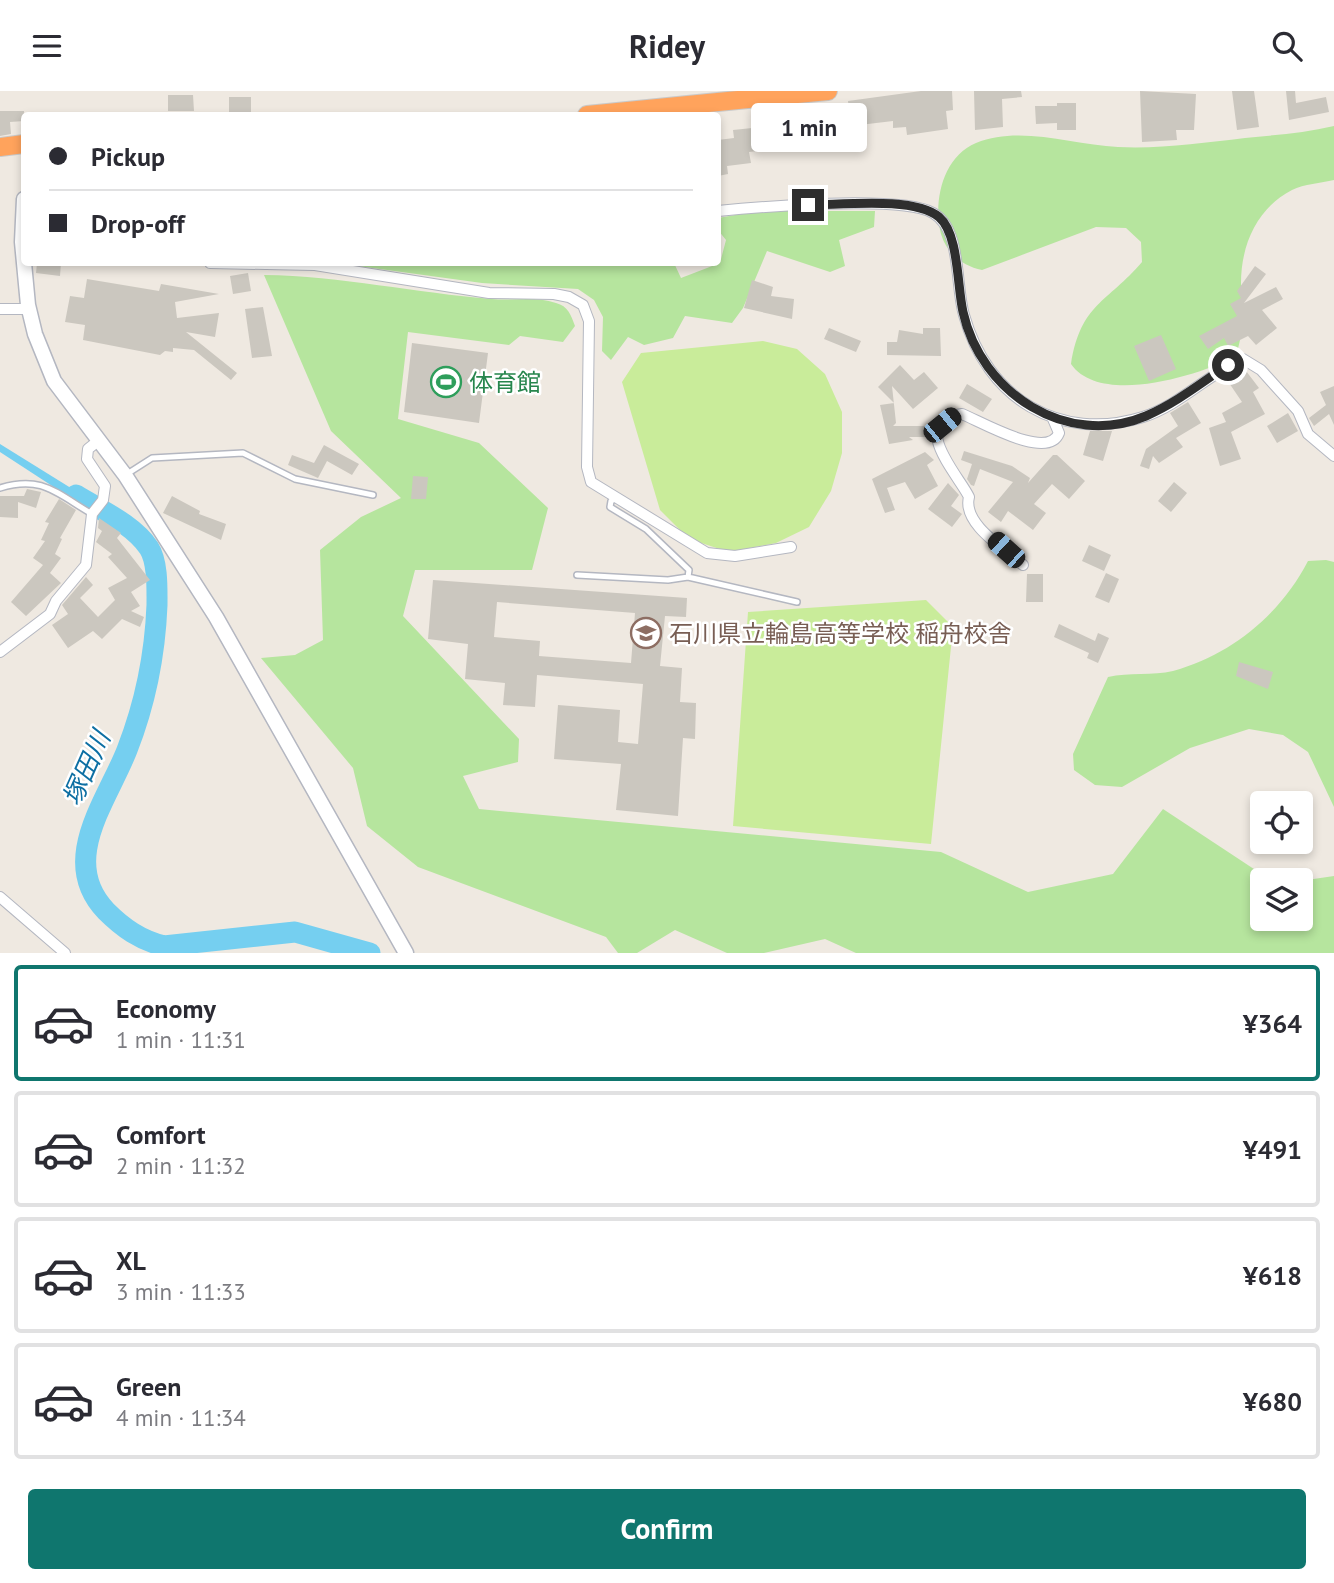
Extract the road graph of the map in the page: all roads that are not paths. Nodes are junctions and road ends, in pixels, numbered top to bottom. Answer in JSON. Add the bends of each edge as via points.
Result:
{"nodes":[{"id":1,"x":828,"y":91,"type":"edge"},
{"id":2,"x":617,"y":112,"type":"edge"},
{"id":3,"x":21,"y":144,"type":"edge"},
{"id":4,"x":0,"y":147,"type":"edge"},
{"id":5,"x":721,"y":211,"type":"edge"},
{"id":6,"x":25,"y":266,"type":"edge"},
{"id":7,"x":321,"y":266,"type":"edge"},
{"id":8,"x":0,"y":309,"type":"edge"},
{"id":9,"x":29,"y":309,"type":"junction"},
{"id":10,"x":1053,"y":419,"type":"junction"},
{"id":11,"x":98,"y":441,"type":"junction"},
{"id":12,"x":1334,"y":456,"type":"edge"},
{"id":13,"x":125,"y":475,"type":"junction"},
{"id":14,"x":0,"y":488,"type":"edge"},
{"id":15,"x":373,"y":495,"type":"dead end"},
{"id":16,"x":620,"y":497,"type":"junction"},
{"id":17,"x":93,"y":512,"type":"junction"},
{"id":18,"x":791,"y":547,"type":"dead end"},
{"id":19,"x":1023,"y":565,"type":"dead end"},
{"id":20,"x":577,"y":575,"type":"dead end"},
{"id":21,"x":688,"y":577,"type":"junction"},
{"id":22,"x":797,"y":602,"type":"dead end"},
{"id":23,"x":0,"y":652,"type":"edge"},
{"id":24,"x":0,"y":897,"type":"edge"},
{"id":25,"x":404,"y":950,"type":"edge"},
{"id":26,"x":65,"y":953,"type":"edge"}],
"edges":[{"from":1,"to":2,"type":"highway"},
{"from":3,"to":4,"type":"highway"},
{"from":5,"to":10,"type":"street","via":[[852,205],[912,206],[931,211],[952,234],[964,316],[976,345],[1021,403]]},
{"from":6,"to":9,"type":"street"},
{"from":7,"to":16,"type":"street","via":[[489,293],[569,297],[583,305],[589,321],[587,467],[591,482]]},
{"from":8,"to":9,"type":"street"},
{"from":9,"to":11,"type":"street","via":[[54,381]]},
{"from":10,"to":12,"type":"street","via":[[1080,425],[1146,416],[1243,359],[1261,370],[1298,411],[1308,434]]},
{"from":10,"to":19,"type":"street","via":[[1059,433],[1048,444],[1024,442],[962,414],[942,425],[937,436],[942,457],[969,497],[972,520]]},
{"from":11,"to":13,"type":"street"},
{"from":11,"to":17,"type":"street","via":[[88,449],[87,459],[105,486],[103,500]]},
{"from":13,"to":15,"type":"lane","via":[[152,458],[243,453],[295,479]]},
{"from":13,"to":25,"type":"street","via":[[216,617]]},
{"from":14,"to":17,"type":"lane","via":[[23,481],[41,484]]},
{"from":16,"to":18,"type":"street","via":[[707,553],[735,556]]},
{"from":16,"to":21,"type":"lane","via":[[611,501],[610,507],[646,529],[689,570]]},
{"from":17,"to":23,"type":"street","via":[[86,565],[50,614]]},
{"from":20,"to":21,"type":"lane"},
{"from":21,"to":22,"type":"lane"},
{"from":24,"to":26,"type":"street"}]}
